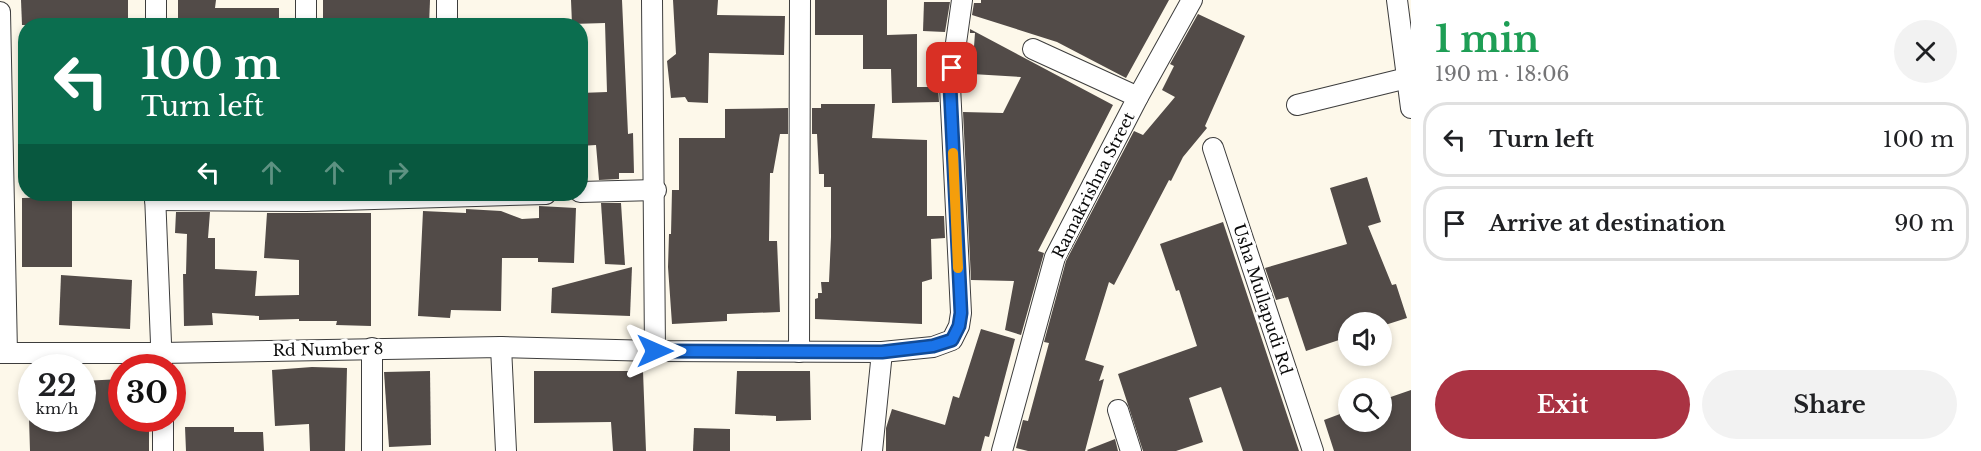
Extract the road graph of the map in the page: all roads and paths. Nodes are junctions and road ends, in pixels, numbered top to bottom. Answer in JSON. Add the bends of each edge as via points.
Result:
{"nodes":[{"id":1,"x":156,"y":0,"type":"edge"},
{"id":2,"x":306,"y":0,"type":"edge"},
{"id":3,"x":447,"y":0,"type":"edge"},
{"id":4,"x":652,"y":0,"type":"edge"},
{"id":5,"x":800,"y":0,"type":"edge"},
{"id":6,"x":962,"y":0,"type":"edge"},
{"id":7,"x":1192,"y":0,"type":"edge"},
{"id":8,"x":0,"y":12,"type":"edge"},
{"id":9,"x":1402,"y":13,"type":"edge"},
{"id":10,"x":156,"y":18,"type":"edge"},
{"id":11,"x":306,"y":18,"type":"edge"},
{"id":12,"x":447,"y":18,"type":"edge"},
{"id":13,"x":1033,"y":49,"type":"dead end"},
{"id":14,"x":1407,"y":78,"type":"junction"},
{"id":15,"x":1,"y":79,"type":"edge"},
{"id":16,"x":1138,"y":97,"type":"junction"},
{"id":17,"x":1297,"y":105,"type":"dead end"},
{"id":18,"x":1411,"y":108,"type":"edge"},
{"id":19,"x":1213,"y":148,"type":"dead end"},
{"id":20,"x":656,"y":190,"type":"junction"},
{"id":21,"x":588,"y":192,"type":"edge"},
{"id":22,"x":155,"y":201,"type":"edge"},
{"id":23,"x":2,"y":206,"type":"edge"},
{"id":24,"x":501,"y":347,"type":"junction"},
{"id":25,"x":372,"y":348,"type":"junction"},
{"id":26,"x":655,"y":351,"type":"junction"},
{"id":27,"x":799,"y":352,"type":"junction"},
{"id":28,"x":882,"y":352,"type":"junction"},
{"id":29,"x":3,"y":353,"type":"edge"},
{"id":30,"x":162,"y":354,"type":"edge"},
{"id":31,"x":108,"y":358,"type":"edge"},
{"id":32,"x":186,"y":359,"type":"edge"},
{"id":33,"x":1118,"y":410,"type":"dead end"},
{"id":34,"x":162,"y":432,"type":"edge"},
{"id":35,"x":163,"y":451,"type":"edge"},
{"id":36,"x":372,"y":451,"type":"edge"},
{"id":37,"x":506,"y":451,"type":"edge"},
{"id":38,"x":872,"y":451,"type":"edge"},
{"id":39,"x":1002,"y":451,"type":"edge"},
{"id":40,"x":1131,"y":451,"type":"edge"},
{"id":41,"x":1313,"y":451,"type":"edge"}],
"edges":[{"from":1,"to":10,"type":"street"},
{"from":2,"to":11,"type":"street"},
{"from":3,"to":12,"type":"street"},
{"from":4,"to":20,"type":"street"},
{"from":5,"to":27,"type":"street"},
{"from":6,"to":28,"type":"street","name":"Rd Number 8","via":[[950,86],[959,326],[952,340]]},
{"from":7,"to":16,"type":"street","name":"Ramakrishna Street"},
{"from":8,"to":15,"type":"street"},
{"from":9,"to":14,"type":"street"},
{"from":13,"to":16,"type":"street"},
{"from":14,"to":17,"type":"street"},
{"from":14,"to":18,"type":"street"},
{"from":15,"to":23,"type":"street"},
{"from":16,"to":39,"type":"street","name":"Ramakrishna Street","via":[[1055,257]]},
{"from":19,"to":41,"type":"street","name":"Usha Mullapudi Rd"},
{"from":20,"to":21,"type":"street"},
{"from":20,"to":26,"type":"street"},
{"from":22,"to":30,"type":"street"},
{"from":23,"to":29,"type":"street"},
{"from":24,"to":25,"type":"street","name":"Rd Number 8"},
{"from":24,"to":26,"type":"street","name":"Rd Number 8"},
{"from":24,"to":37,"type":"street"},
{"from":25,"to":32,"type":"street","name":"Rd Number 8"},
{"from":25,"to":36,"type":"street"},
{"from":26,"to":27,"type":"street","name":"Rd Number 8"},
{"from":27,"to":28,"type":"street","name":"Rd Number 8"},
{"from":28,"to":38,"type":"street"},
{"from":29,"to":31,"type":"street","name":"Rd Number 8"},
{"from":33,"to":40,"type":"street"},
{"from":34,"to":35,"type":"street"}]}
